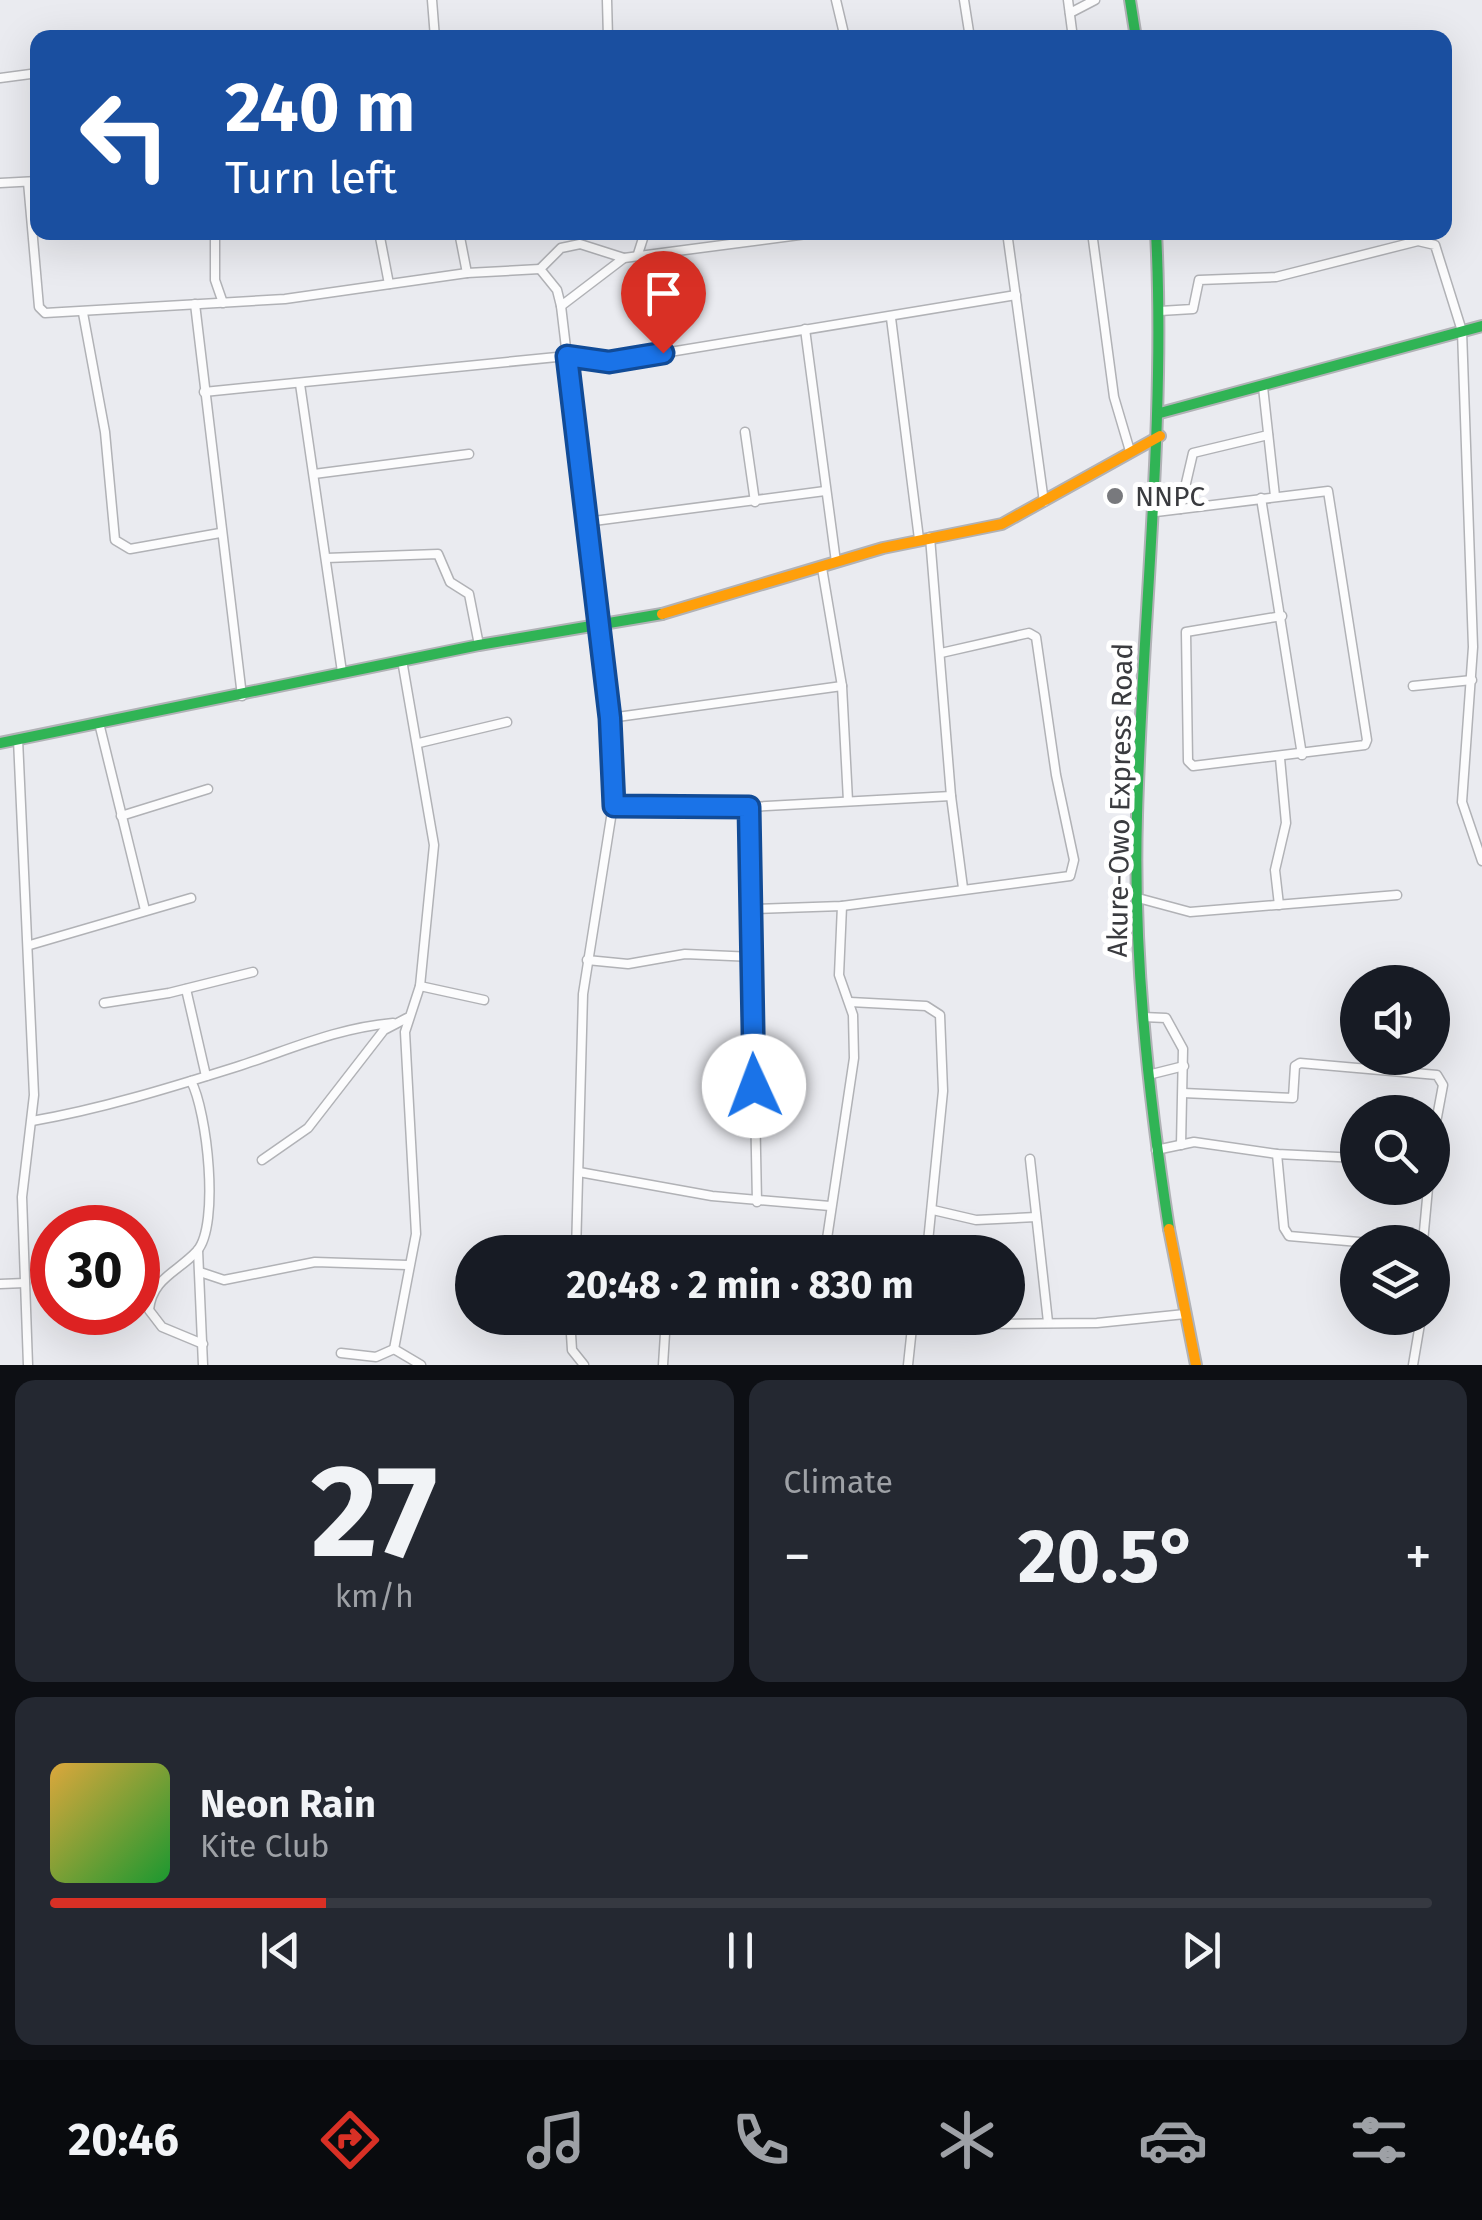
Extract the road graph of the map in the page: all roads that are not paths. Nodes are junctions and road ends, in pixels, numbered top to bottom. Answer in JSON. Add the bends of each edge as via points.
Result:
{"nodes":[{"id":1,"x":432,"y":0,"type":"edge"},
{"id":2,"x":607,"y":0,"type":"edge"},
{"id":3,"x":836,"y":0,"type":"edge"},
{"id":4,"x":964,"y":0,"type":"edge"},
{"id":5,"x":1068,"y":0,"type":"edge"},
{"id":6,"x":1096,"y":0,"type":"edge"},
{"id":7,"x":1130,"y":0,"type":"edge"},
{"id":8,"x":1070,"y":12,"type":"junction"},
{"id":9,"x":434,"y":30,"type":"edge"},
{"id":10,"x":608,"y":30,"type":"edge"},
{"id":11,"x":843,"y":30,"type":"edge"},
{"id":12,"x":969,"y":30,"type":"edge"},
{"id":13,"x":1072,"y":30,"type":"edge"},
{"id":14,"x":1135,"y":30,"type":"edge"},
{"id":15,"x":30,"y":74,"type":"edge"},
{"id":16,"x":0,"y":78,"type":"edge"},
{"id":17,"x":30,"y":181,"type":"edge"},
{"id":18,"x":0,"y":183,"type":"edge"},
{"id":19,"x":35,"y":240,"type":"edge"},
{"id":20,"x":215,"y":240,"type":"edge"},
{"id":21,"x":381,"y":240,"type":"edge"},
{"id":22,"x":460,"y":240,"type":"edge"},
{"id":23,"x":642,"y":240,"type":"edge"},
{"id":24,"x":755,"y":240,"type":"edge"},
{"id":25,"x":1008,"y":240,"type":"edge"},
{"id":26,"x":1093,"y":240,"type":"edge"},
{"id":27,"x":1156,"y":240,"type":"edge"},
{"id":28,"x":638,"y":254,"type":"junction"},
{"id":29,"x":624,"y":258,"type":"junction"},
{"id":30,"x":540,"y":269,"type":"junction"},
{"id":31,"x":467,"y":272,"type":"junction"},
{"id":32,"x":389,"y":284,"type":"junction"},
{"id":33,"x":1016,"y":295,"type":"junction"},
{"id":34,"x":223,"y":303,"type":"junction"},
{"id":35,"x":194,"y":304,"type":"junction"},
{"id":36,"x":561,"y":306,"type":"junction"},
{"id":37,"x":1160,"y":312,"type":"junction"},
{"id":38,"x":83,"y":313,"type":"junction"},
{"id":39,"x":891,"y":318,"type":"junction"},
{"id":40,"x":1482,"y":326,"type":"edge"},
{"id":41,"x":805,"y":329,"type":"junction"},
{"id":42,"x":1462,"y":331,"type":"junction"},
{"id":43,"x":567,"y":356,"type":"junction"},
{"id":44,"x":300,"y":384,"type":"junction"},
{"id":45,"x":1263,"y":387,"type":"junction"},
{"id":46,"x":204,"y":392,"type":"junction"},
{"id":47,"x":1160,"y":413,"type":"junction"},
{"id":48,"x":744,"y":432,"type":"dead end"},
{"id":49,"x":1268,"y":435,"type":"junction"},
{"id":50,"x":1160,"y":436,"type":"junction"},
{"id":51,"x":1130,"y":451,"type":"junction"},
{"id":52,"x":469,"y":454,"type":"dead end"},
{"id":53,"x":314,"y":474,"type":"junction"},
{"id":54,"x":824,"y":491,"type":"junction"},
{"id":55,"x":1275,"y":496,"type":"junction"},
{"id":56,"x":1261,"y":498,"type":"junction"},
{"id":57,"x":756,"y":502,"type":"junction"},
{"id":58,"x":1044,"y":502,"type":"junction"},
{"id":59,"x":1180,"y":509,"type":"junction"},
{"id":60,"x":1156,"y":512,"type":"junction"},
{"id":61,"x":586,"y":522,"type":"junction"},
{"id":62,"x":220,"y":533,"type":"junction"},
{"id":63,"x":924,"y":538,"type":"junction"},
{"id":64,"x":326,"y":558,"type":"junction"},
{"id":65,"x":836,"y":562,"type":"junction"},
{"id":66,"x":822,"y":568,"type":"junction"},
{"id":67,"x":1282,"y":616,"type":"junction"},
{"id":68,"x":600,"y":628,"type":"junction"},
{"id":69,"x":480,"y":644,"type":"junction"},
{"id":70,"x":941,"y":653,"type":"junction"},
{"id":71,"x":402,"y":660,"type":"junction"},
{"id":72,"x":342,"y":672,"type":"junction"},
{"id":73,"x":1472,"y":680,"type":"junction"},
{"id":74,"x":842,"y":686,"type":"junction"},
{"id":75,"x":1413,"y":686,"type":"dead end"},
{"id":76,"x":242,"y":696,"type":"junction"},
{"id":77,"x":610,"y":718,"type":"junction"},
{"id":78,"x":507,"y":722,"type":"dead end"},
{"id":79,"x":99,"y":724,"type":"junction"},
{"id":80,"x":18,"y":739,"type":"junction"},
{"id":81,"x":0,"y":743,"type":"edge"},
{"id":82,"x":419,"y":743,"type":"junction"},
{"id":83,"x":1302,"y":755,"type":"junction"},
{"id":84,"x":1280,"y":758,"type":"junction"},
{"id":85,"x":208,"y":789,"type":"dead end"},
{"id":86,"x":951,"y":796,"type":"junction"},
{"id":87,"x":848,"y":801,"type":"junction"},
{"id":88,"x":614,"y":806,"type":"junction"},
{"id":89,"x":749,"y":807,"type":"junction"},
{"id":90,"x":121,"y":816,"type":"junction"},
{"id":91,"x":1482,"y":861,"type":"edge"},
{"id":92,"x":964,"y":888,"type":"junction"},
{"id":93,"x":1397,"y":895,"type":"dead end"},
{"id":94,"x":191,"y":898,"type":"dead end"},
{"id":95,"x":1138,"y":898,"type":"junction"},
{"id":96,"x":842,"y":906,"type":"junction"},
{"id":97,"x":1279,"y":906,"type":"junction"},
{"id":98,"x":754,"y":909,"type":"junction"},
{"id":99,"x":145,"y":910,"type":"junction"},
{"id":100,"x":30,"y":945,"type":"junction"},
{"id":101,"x":754,"y":957,"type":"junction"},
{"id":102,"x":588,"y":960,"type":"junction"},
{"id":103,"x":253,"y":972,"type":"dead end"},
{"id":104,"x":420,"y":986,"type":"junction"},
{"id":105,"x":186,"y":990,"type":"junction"},
{"id":106,"x":484,"y":1000,"type":"dead end"},
{"id":107,"x":850,"y":1002,"type":"junction"},
{"id":108,"x":104,"y":1003,"type":"dead end"},
{"id":109,"x":1144,"y":1017,"type":"junction"},
{"id":110,"x":406,"y":1018,"type":"junction"},
{"id":111,"x":392,"y":1023,"type":"junction"},
{"id":112,"x":1184,"y":1066,"type":"junction"},
{"id":113,"x":1148,"y":1075,"type":"junction"},
{"id":114,"x":206,"y":1076,"type":"junction"},
{"id":115,"x":191,"y":1081,"type":"junction"},
{"id":116,"x":1183,"y":1093,"type":"junction"},
{"id":117,"x":1441,"y":1095,"type":"edge"},
{"id":118,"x":32,"y":1121,"type":"junction"},
{"id":119,"x":1181,"y":1145,"type":"junction"},
{"id":120,"x":1156,"y":1150,"type":"junction"},
{"id":121,"x":1278,"y":1154,"type":"junction"},
{"id":122,"x":1340,"y":1157,"type":"edge"},
{"id":123,"x":1030,"y":1159,"type":"dead end"},
{"id":124,"x":262,"y":1160,"type":"dead end"},
{"id":125,"x":579,"y":1172,"type":"junction"},
{"id":126,"x":757,"y":1202,"type":"junction"},
{"id":127,"x":830,"y":1206,"type":"junction"},
{"id":128,"x":933,"y":1210,"type":"junction"},
{"id":129,"x":1036,"y":1218,"type":"junction"},
{"id":130,"x":577,"y":1235,"type":"edge"},
{"id":131,"x":827,"y":1235,"type":"edge"},
{"id":132,"x":929,"y":1235,"type":"edge"},
{"id":133,"x":1340,"y":1240,"type":"edge"},
{"id":134,"x":198,"y":1250,"type":"junction"},
{"id":135,"x":407,"y":1265,"type":"junction"},
{"id":136,"x":200,"y":1272,"type":"junction"},
{"id":137,"x":25,"y":1283,"type":"junction"},
{"id":138,"x":0,"y":1284,"type":"edge"},
{"id":139,"x":1185,"y":1314,"type":"junction"},
{"id":140,"x":1025,"y":1322,"type":"edge"},
{"id":141,"x":1048,"y":1322,"type":"junction"},
{"id":142,"x":571,"y":1335,"type":"edge"},
{"id":143,"x":665,"y":1335,"type":"edge"},
{"id":144,"x":911,"y":1335,"type":"edge"},
{"id":145,"x":1419,"y":1335,"type":"edge"},
{"id":146,"x":202,"y":1344,"type":"junction"},
{"id":147,"x":394,"y":1349,"type":"junction"},
{"id":148,"x":341,"y":1353,"type":"dead end"},
{"id":149,"x":28,"y":1365,"type":"edge"},
{"id":150,"x":203,"y":1365,"type":"edge"},
{"id":151,"x":421,"y":1365,"type":"edge"},
{"id":152,"x":584,"y":1365,"type":"edge"},
{"id":153,"x":662,"y":1365,"type":"edge"},
{"id":154,"x":908,"y":1365,"type":"edge"},
{"id":155,"x":1196,"y":1365,"type":"edge"},
{"id":156,"x":1414,"y":1365,"type":"edge"}],
"edges":[{"from":1,"to":9,"type":"street"},
{"from":2,"to":10,"type":"street"},
{"from":3,"to":11,"type":"street"},
{"from":4,"to":12,"type":"street"},
{"from":5,"to":8,"type":"street"},
{"from":6,"to":8,"type":"street"},
{"from":7,"to":14,"type":"main road"},
{"from":8,"to":13,"type":"street"},
{"from":15,"to":16,"type":"street"},
{"from":17,"to":18,"type":"street"},
{"from":19,"to":38,"type":"street","via":[[39,306],[45,313]]},
{"from":20,"to":34,"type":"street","via":[[215,280]]},
{"from":21,"to":32,"type":"street"},
{"from":22,"to":31,"type":"street"},
{"from":23,"to":28,"type":"street"},
{"from":24,"to":28,"type":"street"},
{"from":25,"to":33,"type":"street"},
{"from":26,"to":51,"type":"street","via":[[1114,397]]},
{"from":27,"to":37,"type":"main road","name":"Akure-Owo Express Road"},
{"from":28,"to":29,"type":"street"},
{"from":29,"to":30,"type":"street","via":[[569,244]]},
{"from":29,"to":36,"type":"street"},
{"from":30,"to":31,"type":"street"},
{"from":30,"to":36,"type":"street"},
{"from":31,"to":32,"type":"street"},
{"from":32,"to":34,"type":"street"},
{"from":33,"to":39,"type":"street"},
{"from":33,"to":58,"type":"street"},
{"from":34,"to":35,"type":"street"},
{"from":35,"to":38,"type":"street"},
{"from":35,"to":46,"type":"street"},
{"from":36,"to":43,"type":"street"},
{"from":37,"to":42,"type":"street","via":[[1193,309],[1199,280],[1276,276],[1426,240],[1438,250]]},
{"from":37,"to":47,"type":"main road","name":"Akure-Owo Express Road"},
{"from":38,"to":62,"type":"street","via":[[116,540],[130,549]]},
{"from":39,"to":41,"type":"street"},
{"from":39,"to":63,"type":"street"},
{"from":40,"to":42,"type":"main road"},
{"from":41,"to":43,"type":"street","via":[[609,362]]},
{"from":41,"to":54,"type":"street"},
{"from":42,"to":45,"type":"main road"},
{"from":42,"to":73,"type":"street"},
{"from":43,"to":44,"type":"street"},
{"from":43,"to":61,"type":"street"},
{"from":44,"to":46,"type":"street"},
{"from":44,"to":53,"type":"street"},
{"from":45,"to":47,"type":"main road"},
{"from":45,"to":49,"type":"street"},
{"from":46,"to":62,"type":"street"},
{"from":47,"to":50,"type":"main road","name":"Akure-Owo Express Road"},
{"from":48,"to":57,"type":"street"},
{"from":49,"to":55,"type":"street"},
{"from":49,"to":59,"type":"street","via":[[1193,453]]},
{"from":50,"to":51,"type":"main road"},
{"from":50,"to":60,"type":"main road","name":"Akure-Owo Express Road"},
{"from":51,"to":58,"type":"main road"},
{"from":52,"to":53,"type":"street"},
{"from":53,"to":64,"type":"street"},
{"from":54,"to":57,"type":"street"},
{"from":54,"to":65,"type":"street"},
{"from":55,"to":56,"type":"street"},
{"from":55,"to":83,"type":"street","via":[[1324,489],[1331,496],[1367,740]]},
{"from":56,"to":59,"type":"street"},
{"from":56,"to":67,"type":"street"},
{"from":57,"to":61,"type":"street"},
{"from":58,"to":63,"type":"main road","via":[[984,529]]},
{"from":59,"to":60,"type":"street"},
{"from":60,"to":95,"type":"main road","name":"Akure-Owo Express Road","via":[[1140,709]]},
{"from":61,"to":68,"type":"street"},
{"from":62,"to":76,"type":"street"},
{"from":63,"to":65,"type":"main road"},
{"from":63,"to":70,"type":"street"},
{"from":64,"to":69,"type":"street","via":[[438,554],[450,582],[469,594]]},
{"from":64,"to":72,"type":"street"},
{"from":65,"to":66,"type":"main road"},
{"from":66,"to":68,"type":"main road"},
{"from":66,"to":74,"type":"street"},
{"from":67,"to":83,"type":"street"},
{"from":67,"to":84,"type":"street","via":[[1184,636],[1190,764]]},
{"from":68,"to":69,"type":"main road"},
{"from":68,"to":77,"type":"street"},
{"from":69,"to":71,"type":"main road"},
{"from":70,"to":86,"type":"street"},
{"from":70,"to":92,"type":"street","via":[[1029,632],[1036,637],[1074,860],[1074,871],[1064,878]]},
{"from":71,"to":72,"type":"main road"},
{"from":71,"to":82,"type":"street"},
{"from":72,"to":76,"type":"main road"},
{"from":73,"to":75,"type":"street"},
{"from":73,"to":91,"type":"street","via":[[1462,802]]},
{"from":74,"to":77,"type":"street"},
{"from":74,"to":87,"type":"street"},
{"from":76,"to":79,"type":"main road"},
{"from":77,"to":88,"type":"street"},
{"from":78,"to":82,"type":"street"},
{"from":79,"to":80,"type":"main road"},
{"from":79,"to":90,"type":"street"},
{"from":80,"to":81,"type":"main road"},
{"from":80,"to":100,"type":"street"},
{"from":82,"to":104,"type":"street","via":[[434,845]]},
{"from":83,"to":84,"type":"street"},
{"from":84,"to":97,"type":"street","via":[[1286,822],[1276,870]]},
{"from":85,"to":90,"type":"street"},
{"from":86,"to":87,"type":"street"},
{"from":86,"to":92,"type":"street"},
{"from":87,"to":89,"type":"street"},
{"from":88,"to":89,"type":"street"},
{"from":88,"to":102,"type":"street"},
{"from":89,"to":98,"type":"street"},
{"from":90,"to":99,"type":"street"},
{"from":92,"to":96,"type":"street"},
{"from":93,"to":97,"type":"street"},
{"from":94,"to":99,"type":"street"},
{"from":95,"to":97,"type":"street","via":[[1182,912]]},
{"from":95,"to":109,"type":"main road","name":"Akure-Owo Express Road"},
{"from":96,"to":98,"type":"street"},
{"from":96,"to":107,"type":"street","via":[[840,975]]},
{"from":98,"to":101,"type":"street"},
{"from":99,"to":100,"type":"street"},
{"from":100,"to":118,"type":"street"},
{"from":101,"to":102,"type":"street"},
{"from":101,"to":126,"type":"street"},
{"from":102,"to":125,"type":"street"},
{"from":103,"to":105,"type":"street"},
{"from":104,"to":106,"type":"street"},
{"from":104,"to":110,"type":"street"},
{"from":105,"to":108,"type":"street"},
{"from":105,"to":114,"type":"street"},
{"from":107,"to":127,"type":"street","via":[[854,1058]]},
{"from":107,"to":128,"type":"street","via":[[926,1006],[940,1016],[943,1091]]},
{"from":109,"to":112,"type":"street","via":[[1170,1021]]},
{"from":109,"to":113,"type":"main road","name":"Akure-Owo Express Road"},
{"from":110,"to":111,"type":"street"},
{"from":110,"to":135,"type":"street","via":[[416,1234]]},
{"from":111,"to":114,"type":"street","via":[[332,1032]]},
{"from":111,"to":124,"type":"street","via":[[320,1116]]},
{"from":112,"to":113,"type":"street"},
{"from":112,"to":116,"type":"street"},
{"from":113,"to":120,"type":"main road","name":"Akure-Owo Express Road"},
{"from":114,"to":115,"type":"street"},
{"from":115,"to":118,"type":"street"},
{"from":115,"to":134,"type":"street","via":[[207,1166],[208,1225]]},
{"from":116,"to":117,"type":"street","via":[[1294,1098],[1294,1066],[1300,1063],[1437,1075]]},
{"from":116,"to":119,"type":"street"},
{"from":118,"to":137,"type":"street","via":[[22,1197]]},
{"from":119,"to":120,"type":"street"},
{"from":119,"to":121,"type":"street","via":[[1215,1143]]},
{"from":120,"to":139,"type":"main road","name":"Akure-Owo Express Road"},
{"from":121,"to":122,"type":"street"},
{"from":121,"to":133,"type":"street","via":[[1289,1236]]},
{"from":123,"to":129,"type":"street"},
{"from":125,"to":126,"type":"street"},
{"from":125,"to":130,"type":"street"},
{"from":126,"to":127,"type":"street"},
{"from":127,"to":131,"type":"street"},
{"from":128,"to":129,"type":"street","via":[[976,1220]]},
{"from":128,"to":132,"type":"street"},
{"from":129,"to":141,"type":"street"},
{"from":134,"to":136,"type":"street"},
{"from":134,"to":146,"type":"street","via":[[164,1277],[148,1310],[162,1327]]},
{"from":135,"to":136,"type":"street","via":[[315,1262],[224,1280]]},
{"from":135,"to":147,"type":"street"},
{"from":136,"to":146,"type":"street"},
{"from":137,"to":138,"type":"street"},
{"from":137,"to":149,"type":"street"},
{"from":139,"to":141,"type":"street"},
{"from":139,"to":155,"type":"main road","name":"Akure-Owo Express Road"},
{"from":140,"to":141,"type":"street"},
{"from":142,"to":152,"type":"street","via":[[572,1350]]},
{"from":143,"to":153,"type":"street"},
{"from":144,"to":154,"type":"street"},
{"from":145,"to":156,"type":"street"},
{"from":146,"to":150,"type":"street"},
{"from":147,"to":148,"type":"street","via":[[376,1357]]},
{"from":147,"to":151,"type":"street"}]}
